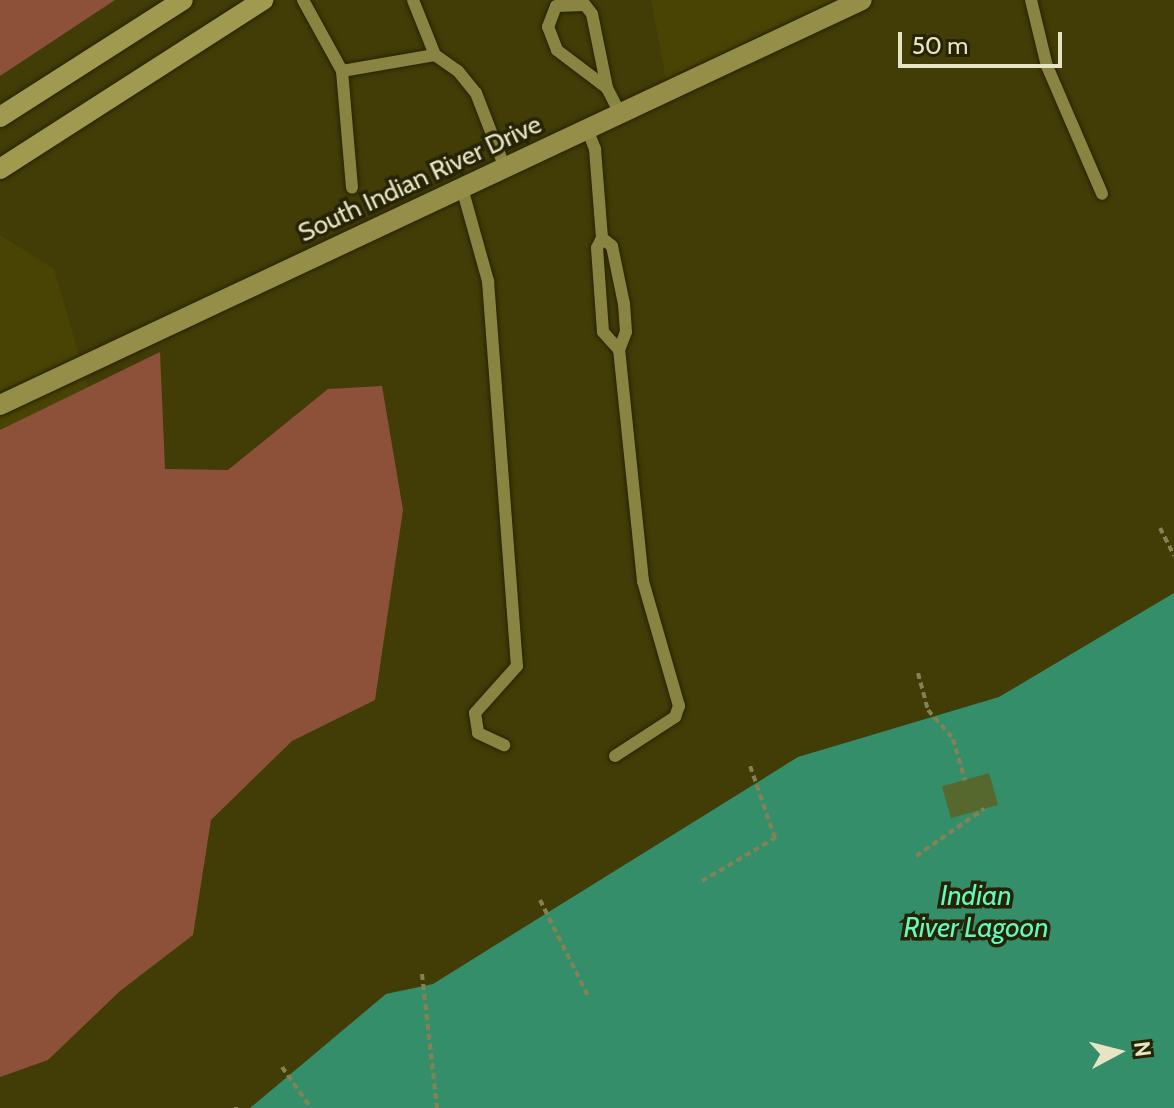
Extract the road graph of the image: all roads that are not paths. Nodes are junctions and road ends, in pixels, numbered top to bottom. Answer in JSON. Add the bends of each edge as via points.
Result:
{"nodes":[{"id":1,"x":183,"y":0,"type":"edge"},
{"id":2,"x":263,"y":0,"type":"edge"},
{"id":3,"x":303,"y":0,"type":"edge"},
{"id":4,"x":413,"y":0,"type":"edge"},
{"id":5,"x":862,"y":0,"type":"edge"},
{"id":6,"x":1031,"y":0,"type":"edge"},
{"id":7,"x":435,"y":55,"type":"junction"},
{"id":8,"x":342,"y":71,"type":"junction"},
{"id":9,"x":607,"y":88,"type":"junction"},
{"id":10,"x":620,"y":114,"type":"junction"},
{"id":11,"x":0,"y":117,"type":"edge"},
{"id":12,"x":587,"y":129,"type":"junction"},
{"id":13,"x":505,"y":168,"type":"junction"},
{"id":14,"x":0,"y":169,"type":"edge"},
{"id":15,"x":352,"y":188,"type":"dead end"},
{"id":16,"x":462,"y":188,"type":"junction"},
{"id":17,"x":1102,"y":194,"type":"dead end"},
{"id":18,"x":602,"y":238,"type":"junction"},
{"id":19,"x":619,"y":350,"type":"junction"},
{"id":20,"x":0,"y":405,"type":"edge"},
{"id":21,"x":504,"y":745,"type":"dead end"},
{"id":22,"x":615,"y":756,"type":"dead end"}],
"edges":[{"from":1,"to":11,"type":"main road"},
{"from":2,"to":14,"type":"main road"},
{"from":3,"to":8,"type":"lane"},
{"from":4,"to":7,"type":"lane"},
{"from":5,"to":10,"type":"street","name":"South Indian River Drive"},
{"from":6,"to":17,"type":"lane","via":[[1047,66]]},
{"from":7,"to":8,"type":"lane"},
{"from":7,"to":13,"type":"lane","via":[[476,93]]},
{"from":8,"to":15,"type":"lane"},
{"from":9,"to":9,"type":"lane","via":[[592,14],[585,5],[556,6],[548,27],[557,50]]},
{"from":9,"to":10,"type":"lane"},
{"from":10,"to":12,"type":"street","name":"South Indian River Drive"},
{"from":12,"to":13,"type":"street","name":"South Indian River Drive"},
{"from":12,"to":18,"type":"lane","via":[[595,149]]},
{"from":13,"to":16,"type":"street","name":"South Indian River Drive"},
{"from":16,"to":20,"type":"street","name":"South Indian River Drive"},
{"from":16,"to":21,"type":"lane","via":[[488,281],[517,666],[475,713],[478,733]]},
{"from":18,"to":19,"type":"lane","via":[[612,246],[624,304],[626,332]]},
{"from":18,"to":19,"type":"lane","via":[[597,248],[603,332]]},
{"from":19,"to":22,"type":"lane","via":[[643,581],[679,706],[675,717]]}]}
